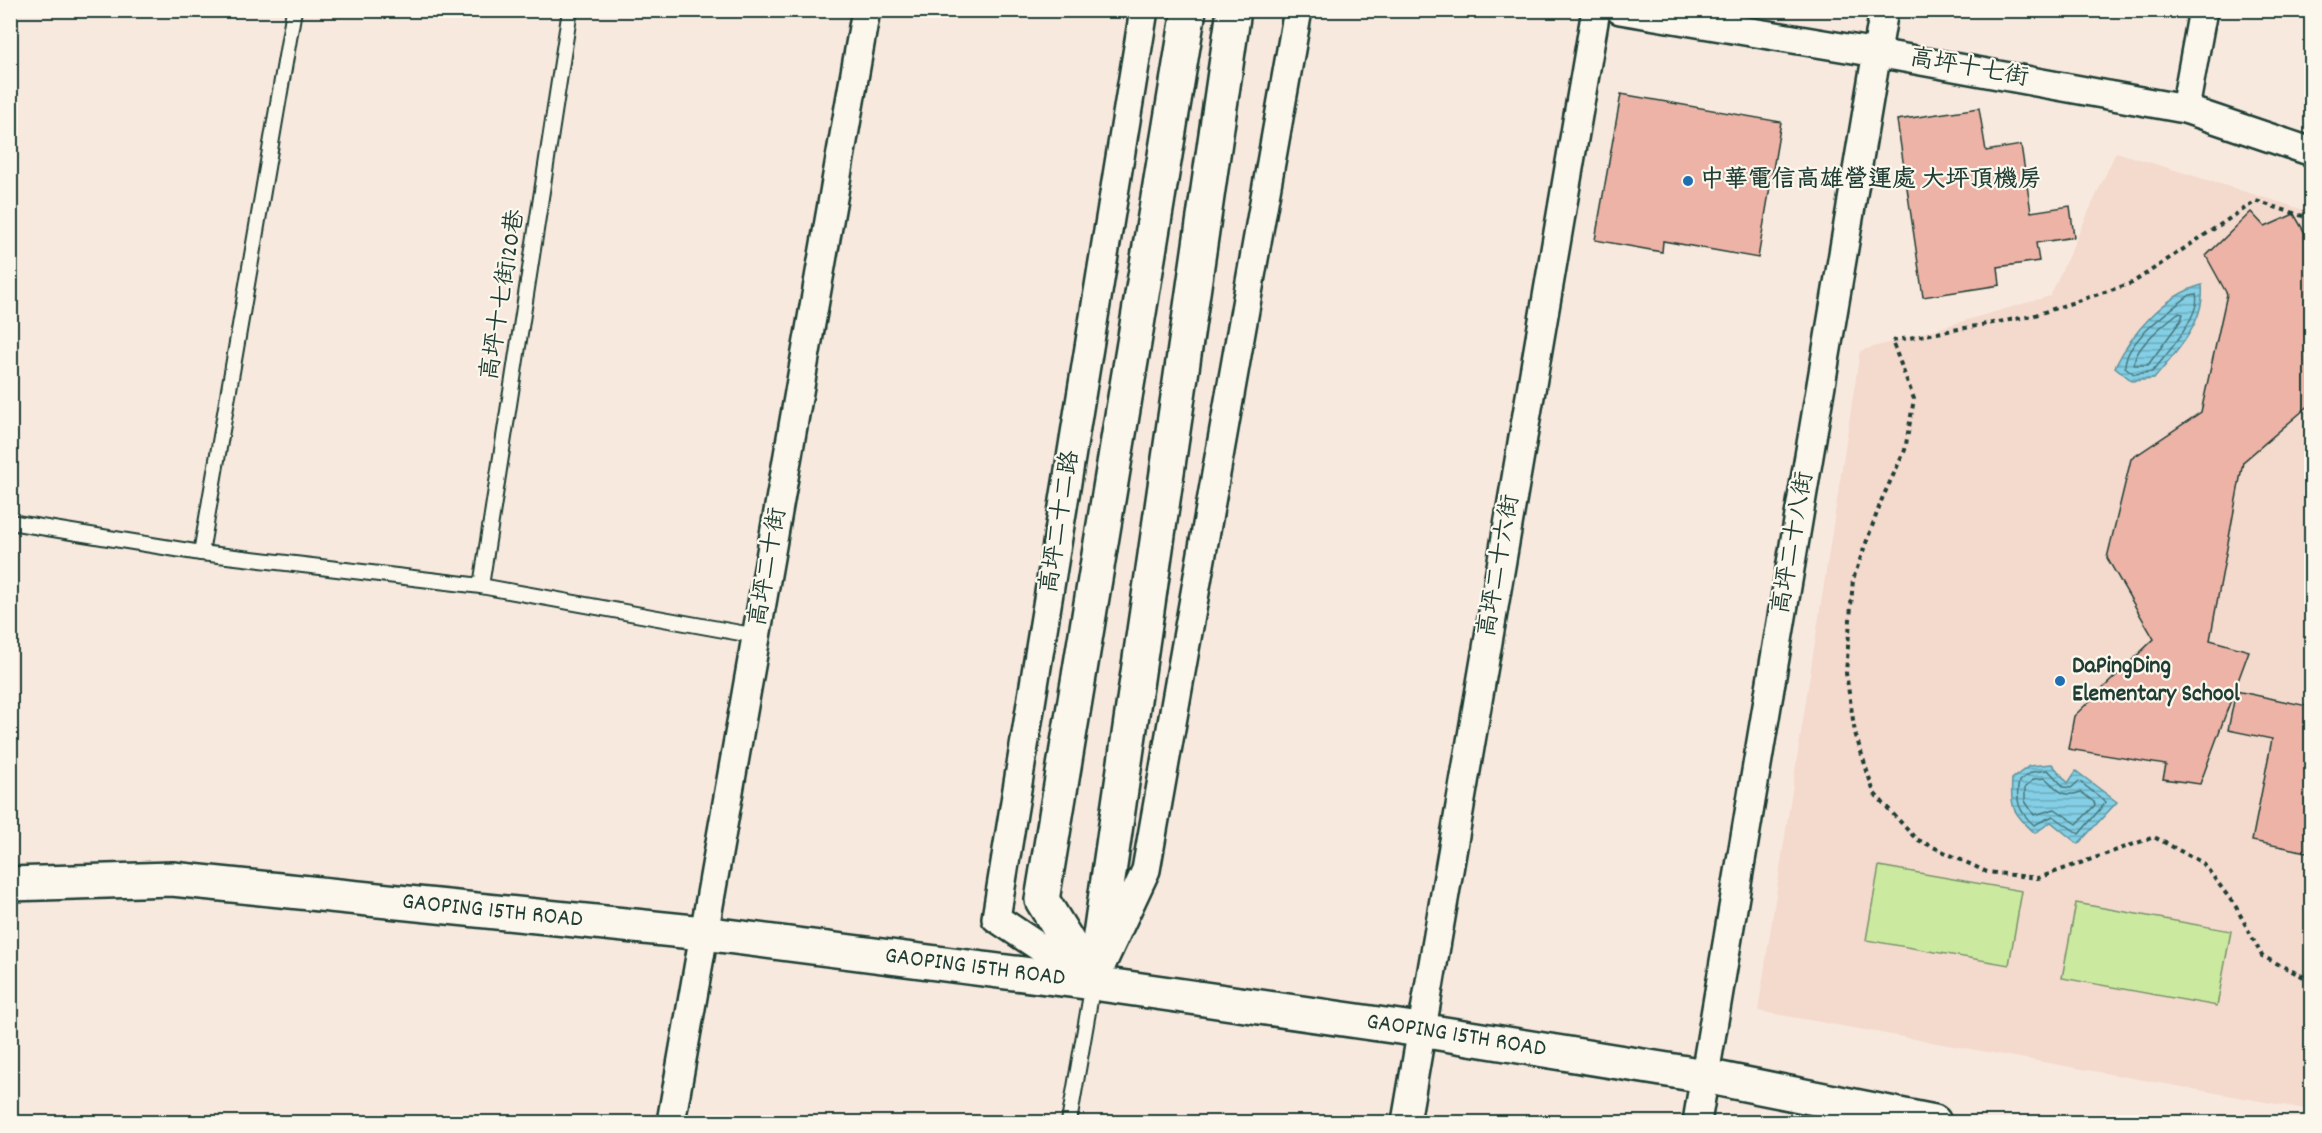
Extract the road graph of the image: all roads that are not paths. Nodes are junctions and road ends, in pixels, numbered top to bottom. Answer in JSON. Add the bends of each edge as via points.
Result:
{"nodes":[{"id":1,"x":294,"y":10,"type":"edge"},
{"id":2,"x":570,"y":10,"type":"edge"},
{"id":3,"x":866,"y":10,"type":"edge"},
{"id":4,"x":1144,"y":10,"type":"edge"},
{"id":5,"x":1188,"y":10,"type":"edge"},
{"id":6,"x":1234,"y":10,"type":"edge"},
{"id":7,"x":1298,"y":10,"type":"edge"},
{"id":8,"x":1596,"y":10,"type":"edge"},
{"id":9,"x":1620,"y":10,"type":"edge"},
{"id":10,"x":1884,"y":10,"type":"edge"},
{"id":11,"x":2203,"y":10,"type":"edge"},
{"id":12,"x":1877,"y":53,"type":"junction"},
{"id":13,"x":2185,"y":109,"type":"junction"},
{"id":14,"x":2312,"y":152,"type":"edge"},
{"id":15,"x":10,"y":522,"type":"edge"},
{"id":16,"x":201,"y":553,"type":"junction"},
{"id":17,"x":481,"y":586,"type":"junction"},
{"id":18,"x":757,"y":636,"type":"junction"},
{"id":19,"x":10,"y":885,"type":"edge"},
{"id":20,"x":703,"y":933,"type":"junction"},
{"id":21,"x":1093,"y":983,"type":"junction"},
{"id":22,"x":1420,"y":1030,"type":"junction"},
{"id":23,"x":1705,"y":1076,"type":"junction"},
{"id":24,"x":671,"y":1122,"type":"edge"},
{"id":25,"x":1069,"y":1122,"type":"edge"},
{"id":26,"x":1406,"y":1122,"type":"edge"},
{"id":27,"x":1697,"y":1122,"type":"edge"},
{"id":28,"x":1934,"y":1122,"type":"edge"}],
"edges":[{"from":1,"to":16,"type":"lane"},
{"from":2,"to":17,"type":"lane","name":"高坪十七街120巷"},
{"from":3,"to":18,"type":"street","name":"高坪二十街"},
{"from":4,"to":21,"type":"street","name":"高坪二十二路","via":[[996,918]]},
{"from":5,"to":21,"type":"street","name":"高坪二十二路","via":[[1042,900]]},
{"from":6,"to":21,"type":"street"},
{"from":7,"to":21,"type":"street","via":[[1146,870]]},
{"from":8,"to":22,"type":"street","name":"高坪二十六街"},
{"from":9,"to":12,"type":"street","name":"高坪十七街"},
{"from":10,"to":12,"type":"street","name":"高坪二十八街"},
{"from":11,"to":13,"type":"street"},
{"from":12,"to":13,"type":"street","name":"高坪十七街"},
{"from":12,"to":23,"type":"street","name":"高坪二十八街"},
{"from":13,"to":14,"type":"street","name":"高坪十七街"},
{"from":15,"to":16,"type":"lane"},
{"from":16,"to":17,"type":"lane"},
{"from":17,"to":18,"type":"lane"},
{"from":18,"to":20,"type":"street","name":"高坪二十街"},
{"from":19,"to":20,"type":"street","name":"GAOPING 15TH ROAD","via":[[172,879]]},
{"from":20,"to":21,"type":"street","name":"GAOPING 15TH ROAD"},
{"from":20,"to":24,"type":"street","name":"高坪二十街"},
{"from":21,"to":22,"type":"street","name":"GAOPING 15TH ROAD"},
{"from":21,"to":25,"type":"lane"},
{"from":22,"to":23,"type":"street","name":"GAOPING 15TH ROAD"},
{"from":22,"to":26,"type":"street","name":"高坪二十六街"},
{"from":23,"to":27,"type":"street","name":"高坪二十八街"},
{"from":23,"to":28,"type":"street","name":"GAOPING 15TH ROAD"}]}
